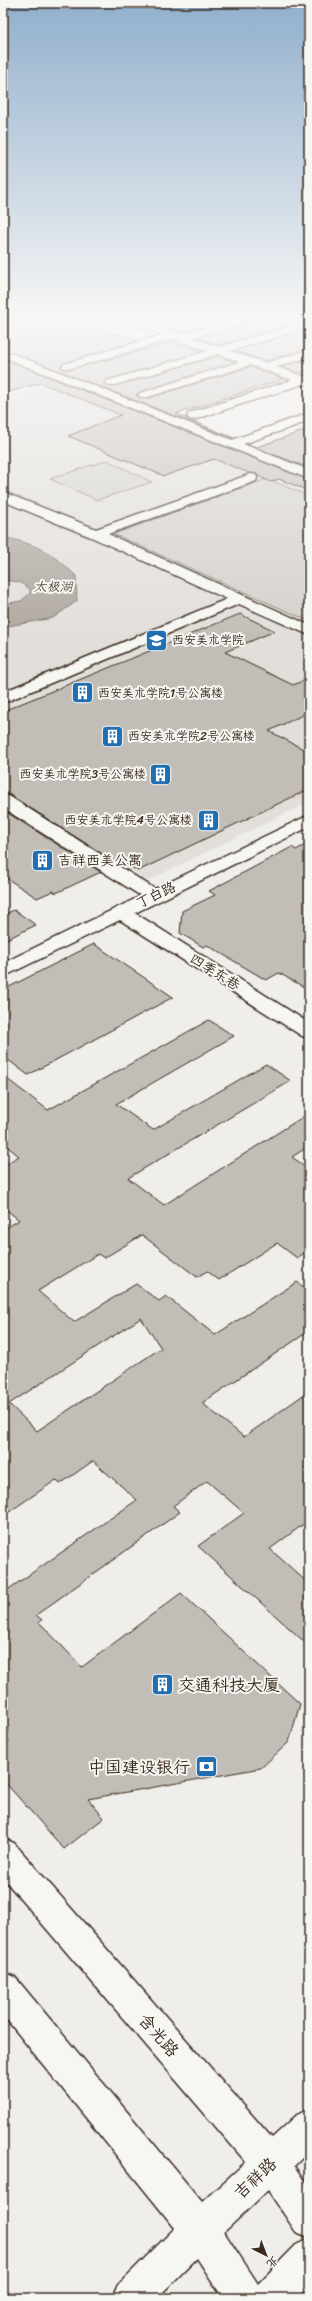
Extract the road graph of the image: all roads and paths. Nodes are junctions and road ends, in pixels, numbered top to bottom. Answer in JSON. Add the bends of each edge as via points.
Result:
{"nodes":[{"id":1,"x":185,"y":425,"type":"edge"},
{"id":2,"x":285,"y":425,"type":"edge"},
{"id":3,"x":232,"y":444,"type":"junction"},
{"id":4,"x":309,"y":475,"type":"edge"},
{"id":5,"x":251,"y":478,"type":"dead end"},
{"id":6,"x":3,"y":496,"type":"edge"},
{"id":7,"x":96,"y":534,"type":"junction"},
{"id":8,"x":239,"y":599,"type":"junction"},
{"id":9,"x":309,"y":631,"type":"edge"},
{"id":10,"x":3,"y":698,"type":"edge"},
{"id":11,"x":3,"y":800,"type":"edge"},
{"id":12,"x":309,"y":820,"type":"edge"},
{"id":13,"x":154,"y":896,"type":"junction"},
{"id":14,"x":120,"y":912,"type":"junction"},
{"id":15,"x":3,"y":971,"type":"edge"},
{"id":16,"x":309,"y":1032,"type":"edge"},
{"id":17,"x":3,"y":1854,"type":"edge"},
{"id":18,"x":3,"y":1989,"type":"edge"},
{"id":19,"x":309,"y":2127,"type":"edge"},
{"id":20,"x":271,"y":2164,"type":"junction"},
{"id":21,"x":309,"y":2219,"type":"edge"},
{"id":22,"x":200,"y":2229,"type":"junction"},
{"id":23,"x":309,"y":2258,"type":"edge"},
{"id":24,"x":132,"y":2298,"type":"edge"},
{"id":25,"x":245,"y":2298,"type":"edge"},
{"id":26,"x":271,"y":2298,"type":"edge"}],
"edges":[{"from":1,"to":3,"type":"street"},
{"from":2,"to":3,"type":"street"},
{"from":3,"to":4,"type":"street"},
{"from":5,"to":7,"type":"street"},
{"from":6,"to":7,"type":"street"},
{"from":7,"to":8,"type":"street"},
{"from":8,"to":9,"type":"street"},
{"from":8,"to":10,"type":"street"},
{"from":11,"to":13,"type":"street"},
{"from":12,"to":13,"type":"street","name":"丁白路"},
{"from":13,"to":14,"type":"street","name":"丁白路"},
{"from":14,"to":15,"type":"street","name":"丁白路"},
{"from":14,"to":16,"type":"street","name":"四季东巷"},
{"from":17,"to":20,"type":"street","name":"含光路"},
{"from":18,"to":22,"type":"street"},
{"from":19,"to":20,"type":"street","name":"吉祥路"},
{"from":20,"to":21,"type":"street","name":"含光路"},
{"from":20,"to":22,"type":"street","name":"吉祥路"},
{"from":22,"to":24,"type":"street","name":"吉祥路"},
{"from":22,"to":25,"type":"street"},
{"from":23,"to":26,"type":"street"}]}
